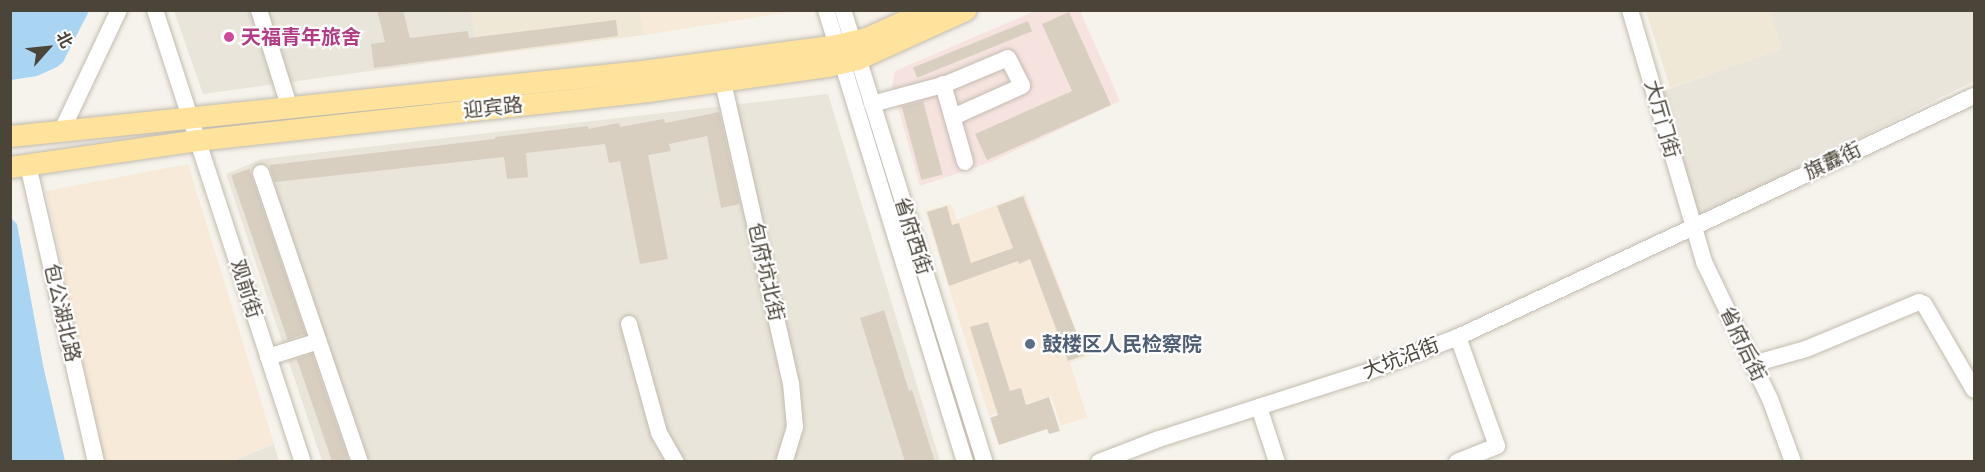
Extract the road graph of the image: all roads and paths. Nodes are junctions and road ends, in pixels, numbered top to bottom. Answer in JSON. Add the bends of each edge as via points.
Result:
{"nodes":[{"id":1,"x":119,"y":10,"type":"edge"},
{"id":2,"x":155,"y":10,"type":"edge"},
{"id":3,"x":259,"y":10,"type":"edge"},
{"id":4,"x":826,"y":10,"type":"edge"},
{"id":5,"x":843,"y":10,"type":"edge"},
{"id":6,"x":929,"y":10,"type":"edge"},
{"id":7,"x":965,"y":10,"type":"edge"},
{"id":8,"x":1630,"y":10,"type":"edge"},
{"id":9,"x":847,"y":52,"type":"junction"},
{"id":10,"x":723,"y":82,"type":"junction"},
{"id":11,"x":943,"y":84,"type":"junction"},
{"id":12,"x":1974,"y":96,"type":"edge"},
{"id":13,"x":872,"y":104,"type":"junction"},
{"id":14,"x":290,"y":108,"type":"junction"},
{"id":15,"x":189,"y":116,"type":"junction"},
{"id":16,"x":953,"y":117,"type":"junction"},
{"id":17,"x":62,"y":130,"type":"junction"},
{"id":18,"x":10,"y":136,"type":"edge"},
{"id":19,"x":197,"y":140,"type":"junction"},
{"id":20,"x":966,"y":162,"type":"dead end"},
{"id":21,"x":19,"y":166,"type":"edge"},
{"id":22,"x":261,"y":173,"type":"dead end"},
{"id":23,"x":1692,"y":228,"type":"junction"},
{"id":24,"x":629,"y":324,"type":"dead end"},
{"id":25,"x":1458,"y":337,"type":"junction"},
{"id":26,"x":319,"y":341,"type":"junction"},
{"id":27,"x":268,"y":357,"type":"junction"},
{"id":28,"x":1753,"y":364,"type":"junction"},
{"id":29,"x":1974,"y":390,"type":"edge"},
{"id":30,"x":1258,"y":407,"type":"junction"},
{"id":31,"x":96,"y":462,"type":"edge"},
{"id":32,"x":303,"y":462,"type":"edge"},
{"id":33,"x":360,"y":462,"type":"edge"},
{"id":34,"x":676,"y":462,"type":"edge"},
{"id":35,"x":784,"y":462,"type":"edge"},
{"id":36,"x":965,"y":462,"type":"edge"},
{"id":37,"x":985,"y":462,"type":"edge"},
{"id":38,"x":1099,"y":462,"type":"edge"},
{"id":39,"x":1277,"y":462,"type":"edge"},
{"id":40,"x":1457,"y":462,"type":"edge"},
{"id":41,"x":1793,"y":462,"type":"edge"}],
"edges":[{"from":1,"to":17,"type":"street"},
{"from":2,"to":15,"type":"street"},
{"from":3,"to":14,"type":"street"},
{"from":4,"to":9,"type":"street","name":"省府西街"},
{"from":5,"to":9,"type":"street","name":"省府西街"},
{"from":6,"to":9,"type":"main road","name":"迎宾路"},
{"from":7,"to":9,"type":"main road","name":"迎宾路"},
{"from":8,"to":23,"type":"street","name":"大厅门街"},
{"from":9,"to":10,"type":"main road","name":"迎宾路"},
{"from":9,"to":13,"type":"street","name":"省府西街"},
{"from":9,"to":14,"type":"main road","name":"迎宾路"},
{"from":9,"to":36,"type":"street","name":"省府西街"},
{"from":10,"to":19,"type":"main road","name":"迎宾路"},
{"from":10,"to":35,"type":"street","name":"包府坑北街","via":[[791,383],[795,427]]},
{"from":11,"to":13,"type":"street"},
{"from":11,"to":16,"type":"street"},
{"from":11,"to":16,"type":"street","via":[[1008,58],[1022,86]]},
{"from":12,"to":23,"type":"street","name":"旗纛街"},
{"from":13,"to":37,"type":"street","name":"省府西街"},
{"from":14,"to":15,"type":"main road","name":"迎宾路"},
{"from":15,"to":17,"type":"main road","name":"迎宾路"},
{"from":15,"to":19,"type":"street","name":"观前街"},
{"from":16,"to":20,"type":"street"},
{"from":17,"to":18,"type":"main road","name":"迎宾路"},
{"from":19,"to":21,"type":"main road","name":"迎宾路"},
{"from":19,"to":27,"type":"street","name":"观前街"},
{"from":21,"to":31,"type":"street","name":"包公湖北路"},
{"from":22,"to":26,"type":"street"},
{"from":23,"to":25,"type":"street","name":"大坑沿街"},
{"from":23,"to":28,"type":"street","name":"省府后街"},
{"from":24,"to":34,"type":"street","via":[[659,433]]},
{"from":25,"to":30,"type":"street","name":"大坑沿街","via":[[1365,373]]},
{"from":25,"to":40,"type":"street","via":[[1497,446]]},
{"from":26,"to":27,"type":"street"},
{"from":26,"to":33,"type":"street"},
{"from":27,"to":32,"type":"street","name":"观前街"},
{"from":28,"to":29,"type":"street","via":[[1806,349],[1919,302],[1924,304]]},
{"from":28,"to":41,"type":"street","name":"省府后街"},
{"from":30,"to":38,"type":"street","name":"大坑沿街"},
{"from":30,"to":39,"type":"street"}]}
